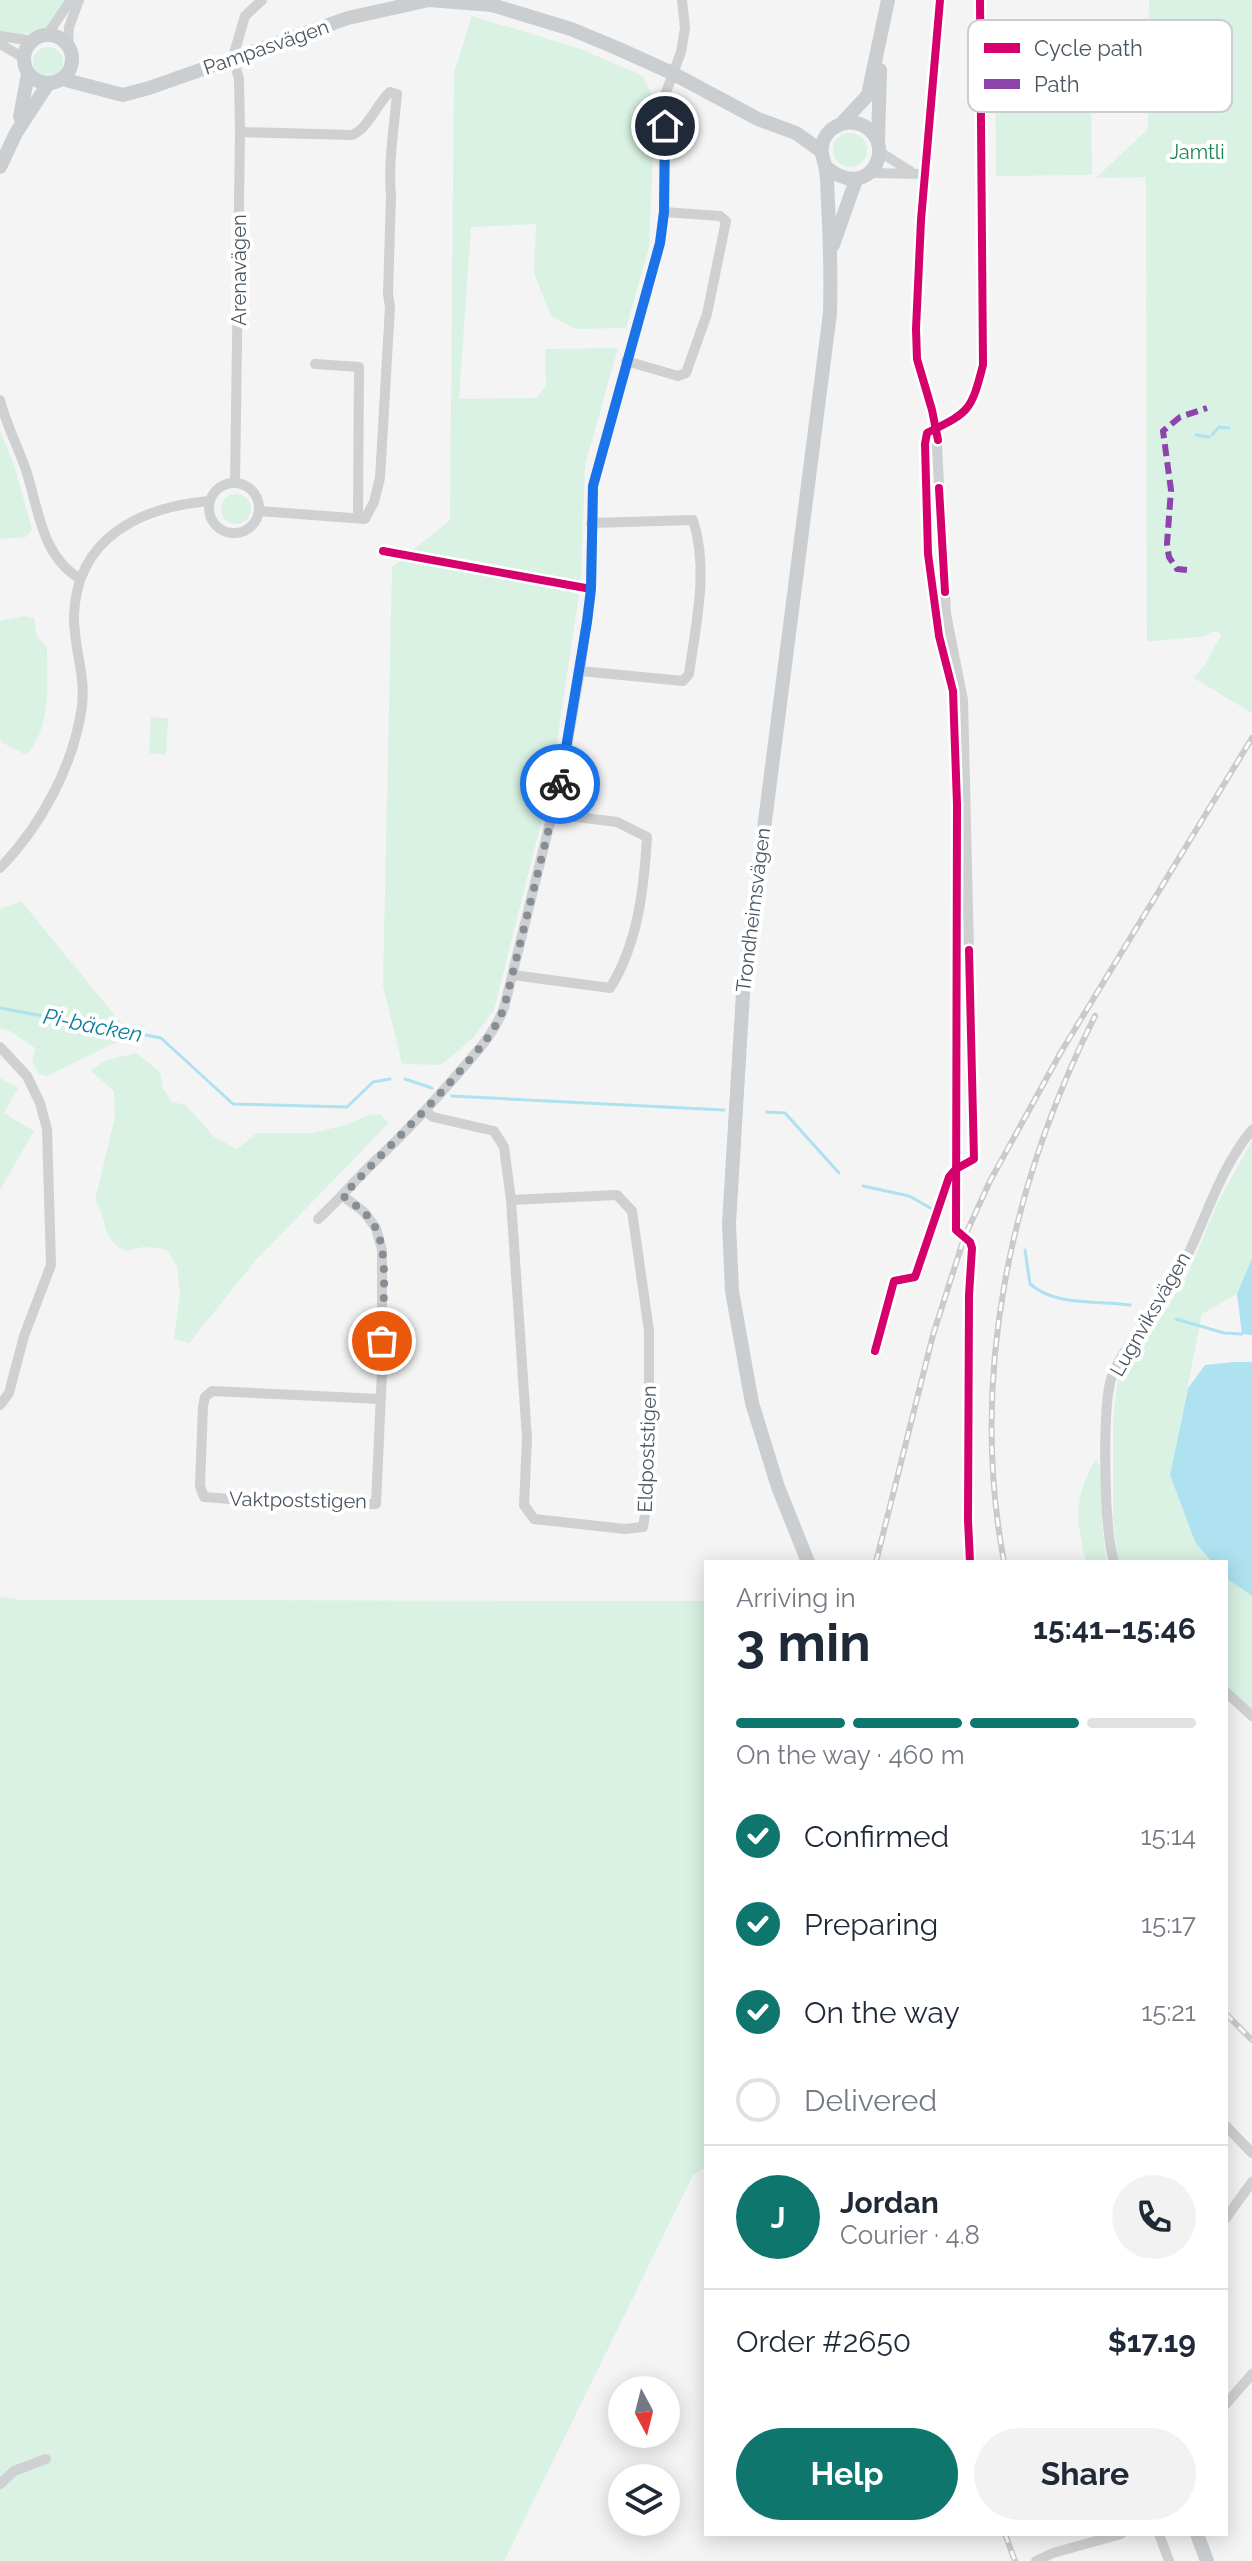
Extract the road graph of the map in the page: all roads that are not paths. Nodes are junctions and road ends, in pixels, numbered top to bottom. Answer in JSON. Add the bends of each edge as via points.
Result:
{"nodes":[{"id":1,"x":71,"y":0,"type":"edge"},
{"id":2,"x":79,"y":0,"type":"edge"},
{"id":3,"x":262,"y":0,"type":"edge"},
{"id":4,"x":684,"y":0,"type":"edge"},
{"id":5,"x":888,"y":0,"type":"edge"},
{"id":6,"x":940,"y":0,"type":"edge"},
{"id":7,"x":881,"y":31,"type":"junction"},
{"id":8,"x":47,"y":35,"type":"junction"},
{"id":9,"x":0,"y":36,"type":"edge"},
{"id":10,"x":32,"y":41,"type":"junction"},
{"id":11,"x":0,"y":44,"type":"edge"},
{"id":12,"x":68,"y":46,"type":"junction"},
{"id":13,"x":233,"y":57,"type":"junction"},
{"id":14,"x":24,"y":58,"type":"junction"},
{"id":15,"x":72,"y":61,"type":"junction"},
{"id":16,"x":672,"y":73,"type":"junction"},
{"id":17,"x":28,"y":74,"type":"junction"},
{"id":18,"x":55,"y":81,"type":"junction"},
{"id":19,"x":95,"y":87,"type":"junction"},
{"id":20,"x":837,"y":126,"type":"junction"},
{"id":21,"x":240,"y":132,"type":"junction"},
{"id":22,"x":16,"y":133,"type":"junction"},
{"id":23,"x":796,"y":133,"type":"junction"},
{"id":24,"x":879,"y":147,"type":"junction"},
{"id":25,"x":821,"y":151,"type":"junction"},
{"id":26,"x":0,"y":167,"type":"edge"},
{"id":27,"x":826,"y":167,"type":"junction"},
{"id":28,"x":912,"y":172,"type":"junction"},
{"id":29,"x":925,"y":174,"type":"junction"},
{"id":30,"x":863,"y":176,"type":"junction"},
{"id":31,"x":664,"y":212,"type":"junction"},
{"id":32,"x":831,"y":249,"type":"junction"},
{"id":33,"x":626,"y":361,"type":"junction"},
{"id":34,"x":315,"y":364,"type":"dead end"},
{"id":35,"x":0,"y":400,"type":"edge"},
{"id":36,"x":235,"y":483,"type":"junction"},
{"id":37,"x":209,"y":501,"type":"junction"},
{"id":38,"x":259,"y":511,"type":"junction"},
{"id":39,"x":354,"y":517,"type":"junction"},
{"id":40,"x":591,"y":523,"type":"junction"},
{"id":41,"x":80,"y":579,"type":"junction"},
{"id":42,"x":580,"y":671,"type":"junction"},
{"id":43,"x":553,"y":814,"type":"junction"},
{"id":44,"x":0,"y":868,"type":"edge"},
{"id":45,"x":513,"y":975,"type":"junction"},
{"id":46,"x":0,"y":1047,"type":"edge"},
{"id":47,"x":429,"y":1114,"type":"junction"},
{"id":48,"x":1252,"y":1130,"type":"edge"},
{"id":49,"x":343,"y":1196,"type":"junction"},
{"id":50,"x":511,"y":1200,"type":"junction"},
{"id":51,"x":318,"y":1219,"type":"dead end"},
{"id":52,"x":875,"y":1351,"type":"dead end"},
{"id":53,"x":379,"y":1399,"type":"junction"},
{"id":54,"x":0,"y":1405,"type":"edge"},
{"id":55,"x":807,"y":1560,"type":"edge"},
{"id":56,"x":1114,"y":1560,"type":"edge"},
{"id":57,"x":1228,"y":1694,"type":"edge"},
{"id":58,"x":1252,"y":1716,"type":"edge"},
{"id":59,"x":1228,"y":2128,"type":"edge"},
{"id":60,"x":1252,"y":2153,"type":"edge"},
{"id":61,"x":1252,"y":2182,"type":"edge"},
{"id":62,"x":1228,"y":2215,"type":"edge"},
{"id":63,"x":1252,"y":2374,"type":"edge"},
{"id":64,"x":1228,"y":2402,"type":"edge"},
{"id":65,"x":46,"y":2459,"type":"dead end"},
{"id":66,"x":0,"y":2484,"type":"edge"},
{"id":67,"x":1114,"y":2536,"type":"edge"},
{"id":68,"x":1160,"y":2536,"type":"edge"},
{"id":69,"x":1198,"y":2536,"type":"edge"},
{"id":70,"x":1036,"y":2561,"type":"edge"},
{"id":71,"x":1169,"y":2561,"type":"edge"},
{"id":72,"x":1207,"y":2561,"type":"edge"}],
"edges":[{"from":1,"to":8,"type":"street"},
{"from":2,"to":12,"type":"street"},
{"from":3,"to":13,"type":"street","via":[[245,16]]},
{"from":4,"to":16,"type":"street","via":[[685,28]]},
{"from":5,"to":7,"type":"main road"},
{"from":6,"to":29,"type":"street"},
{"from":7,"to":20,"type":"main road","via":[[868,95]]},
{"from":7,"to":24,"type":"main road"},
{"from":8,"to":10,"type":"main road"},
{"from":8,"to":12,"type":"main road"},
{"from":9,"to":10,"type":"street"},
{"from":10,"to":14,"type":"main road"},
{"from":11,"to":14,"type":"street"},
{"from":12,"to":15,"type":"main road"},
{"from":13,"to":16,"type":"main road","name":"Pampasvägen","via":[[348,18],[429,0],[492,5],[571,29]]},
{"from":13,"to":19,"type":"main road","name":"Pampasvägen","via":[[123,95]]},
{"from":13,"to":21,"type":"street","name":"Arenavägen"},
{"from":14,"to":17,"type":"main road"},
{"from":15,"to":18,"type":"main road"},
{"from":15,"to":19,"type":"main road"},
{"from":16,"to":23,"type":"main road","name":"Pampasvägen"},
{"from":16,"to":31,"type":"street","via":[[665,95]]},
{"from":17,"to":18,"type":"main road","via":[[38,82]]},
{"from":17,"to":22,"type":"main road"},
{"from":18,"to":19,"type":"main road","name":"Pampasvägen"},
{"from":18,"to":22,"type":"main road"},
{"from":20,"to":23,"type":"main road","name":"Pampasvägen"},
{"from":20,"to":24,"type":"main road","via":[[863,125]]},
{"from":20,"to":25,"type":"main road","via":[[824,138]]},
{"from":21,"to":36,"type":"street","name":"Arenavägen"},
{"from":21,"to":39,"type":"street","via":[[352,135],[382,99],[390,92],[397,94],[389,166],[390,307],[380,478],[365,519]]},
{"from":22,"to":26,"type":"main road"},
{"from":23,"to":25,"type":"main road","name":"Pampasvägen"},
{"from":24,"to":28,"type":"street"},
{"from":24,"to":30,"type":"main road","via":[[877,164]]},
{"from":25,"to":27,"type":"main road"},
{"from":27,"to":30,"type":"main road","via":[[839,178]]},
{"from":27,"to":32,"type":"main road","name":"Trondheimsvägen"},
{"from":28,"to":29,"type":"street"},
{"from":28,"to":30,"type":"street"},
{"from":29,"to":52,"type":"street","via":[[917,359],[936,428],[946,614],[963,700],[974,1159],[949,1177],[915,1277],[894,1281]]},
{"from":30,"to":32,"type":"main road","name":"Trondheimsvägen"},
{"from":31,"to":33,"type":"street","via":[[650,284]]},
{"from":31,"to":33,"type":"street","via":[[720,216],[726,221],[707,314],[686,373],[678,376]]},
{"from":32,"to":55,"type":"main road","name":"Trondheimsvägen","via":[[819,409],[743,993],[729,1224],[733,1304],[752,1403]]},
{"from":33,"to":40,"type":"street","via":[[593,486]]},
{"from":34,"to":39,"type":"street","via":[[359,367]]},
{"from":35,"to":41,"type":"street","via":[[45,538],[61,566]]},
{"from":36,"to":37,"type":"street","via":[[219,487]]},
{"from":36,"to":38,"type":"street","via":[[255,494]]},
{"from":37,"to":38,"type":"street","via":[[216,527],[234,534],[252,526]]},
{"from":37,"to":41,"type":"street","via":[[130,521],[108,537]]},
{"from":38,"to":39,"type":"street"},
{"from":40,"to":42,"type":"street","via":[[591,589]]},
{"from":40,"to":42,"type":"street","via":[[693,520],[700,542],[700,588],[689,674],[683,681]]},
{"from":41,"to":44,"type":"street","via":[[74,615],[82,704],[71,750],[50,799]]},
{"from":42,"to":43,"type":"street"},
{"from":43,"to":45,"type":"street"},
{"from":43,"to":45,"type":"street","via":[[617,822],[647,837],[644,886],[624,967],[610,988]]},
{"from":45,"to":47,"type":"street","via":[[495,1032]]},
{"from":46,"to":54,"type":"street","via":[[27,1076],[47,1129],[51,1247],[51,1265],[9,1393]]},
{"from":47,"to":49,"type":"street"},
{"from":47,"to":50,"type":"street","name":"Eldpoststigen","via":[[494,1131],[504,1147]]},
{"from":48,"to":56,"type":"street","name":"Lugnviksvägen","via":[[1215,1188],[1176,1278],[1111,1379],[1107,1517]]},
{"from":49,"to":51,"type":"street"},
{"from":49,"to":53,"type":"street","name":"Vaktpoststigen","via":[[376,1228],[382,1250]]},
{"from":50,"to":50,"type":"street","name":"Eldpoststigen","via":[[527,1438],[524,1505],[534,1519],[643,1527],[649,1490],[649,1331],[632,1211],[617,1195]]},
{"from":53,"to":53,"type":"street","name":"Vaktpoststigen","via":[[376,1504],[204,1497],[203,1406],[212,1391]]},
{"from":57,"to":58,"type":"street"},
{"from":59,"to":60,"type":"street"},
{"from":61,"to":62,"type":"street"},
{"from":63,"to":64,"type":"street"},
{"from":65,"to":66,"type":"street","via":[[14,2471]]},
{"from":67,"to":70,"type":"street"},
{"from":68,"to":71,"type":"street"},
{"from":69,"to":72,"type":"main road"}]}
